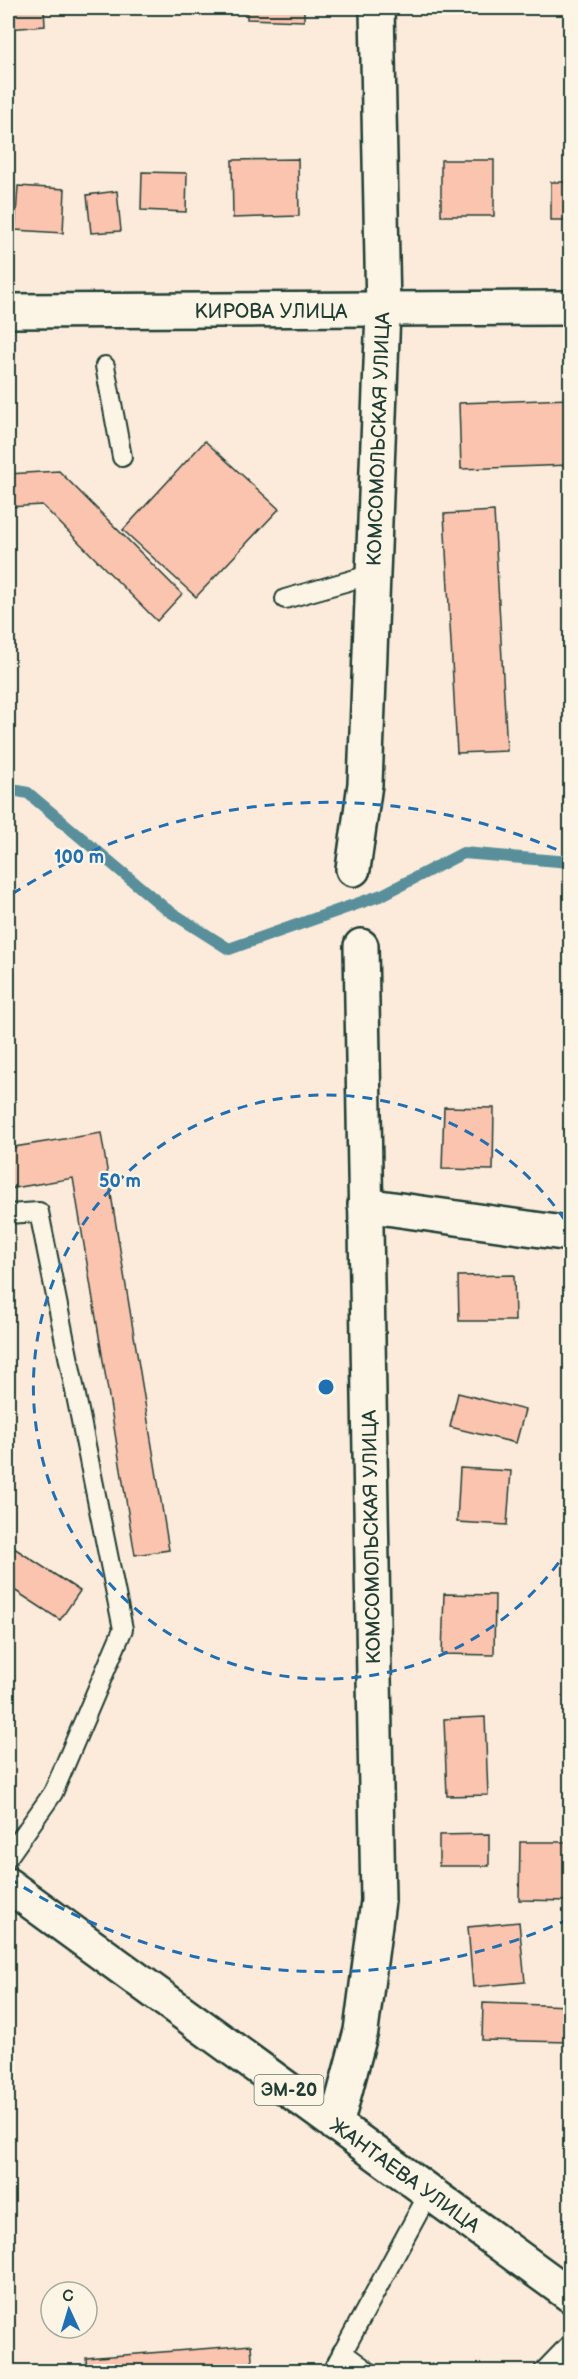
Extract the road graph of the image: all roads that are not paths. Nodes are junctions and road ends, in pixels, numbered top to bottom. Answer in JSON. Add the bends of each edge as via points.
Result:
{"nodes":[{"id":1,"x":377,"y":8,"type":"edge"},
{"id":2,"x":570,"y":308,"type":"edge"},
{"id":3,"x":8,"y":311,"type":"edge"},
{"id":4,"x":383,"y":311,"type":"junction"},
{"id":5,"x":105,"y":366,"type":"dead end"},
{"id":6,"x":122,"y":457,"type":"dead end"},
{"id":7,"x":373,"y":574,"type":"junction"},
{"id":8,"x":285,"y":599,"type":"dead end"},
{"id":9,"x":353,"y":870,"type":"dead end"},
{"id":10,"x":361,"y":946,"type":"dead end"},
{"id":11,"x":365,"y":1205,"type":"junction"},
{"id":12,"x":8,"y":1214,"type":"edge"},
{"id":13,"x":570,"y":1234,"type":"edge"},
{"id":14,"x":8,"y":1857,"type":"edge"},
{"id":15,"x":8,"y":1885,"type":"edge"},
{"id":16,"x":336,"y":2125,"type":"junction"},
{"id":17,"x":429,"y":2193,"type":"junction"},
{"id":18,"x":570,"y":2295,"type":"edge"},
{"id":19,"x":570,"y":2344,"type":"edge"},
{"id":20,"x":342,"y":2352,"type":"junction"},
{"id":21,"x":332,"y":2372,"type":"edge"},
{"id":22,"x":344,"y":2372,"type":"edge"},
{"id":23,"x":369,"y":2372,"type":"edge"},
{"id":24,"x":543,"y":2372,"type":"edge"}],
"edges":[{"from":1,"to":4,"type":"street","name":"КОМСОМОЛЬСКАЯ УЛИЦА"},
{"from":2,"to":4,"type":"street","name":"КИРОВА УЛИЦА"},
{"from":3,"to":4,"type":"street","name":"КИРОВА УЛИЦА"},
{"from":4,"to":7,"type":"street","name":"КОМСОМОЛЬСКАЯ УЛИЦА"},
{"from":5,"to":6,"type":"lane"},
{"from":7,"to":8,"type":"lane"},
{"from":7,"to":9,"type":"street","name":"КОМСОМОЛЬСКАЯ УЛИЦА","via":[[365,784]]},
{"from":10,"to":11,"type":"street","name":"КОМСОМОЛЬСКАЯ УЛИЦА"},
{"from":11,"to":13,"type":"street"},
{"from":11,"to":16,"type":"street","name":"КОМСОМОЛЬСКАЯ УЛИЦА","via":[[378,1900],[361,2031]]},
{"from":12,"to":14,"type":"lane","via":[[39,1212],[123,1629],[53,1793]]},
{"from":15,"to":16,"type":"street","name":"ЖАНТАЕВА УЛИЦА","number":"ЭМ-20"},
{"from":16,"to":17,"type":"street","name":"ЖАНТАЕВА УЛИЦА","number":"ЭМ-20"},
{"from":17,"to":18,"type":"street","name":"ЖАНТАЕВА УЛИЦА","number":"ЭМ-20"},
{"from":17,"to":20,"type":"lane"},
{"from":19,"to":24,"type":"lane"},
{"from":20,"to":21,"type":"lane"},
{"from":20,"to":22,"type":"lane"},
{"from":20,"to":23,"type":"lane"}]}
